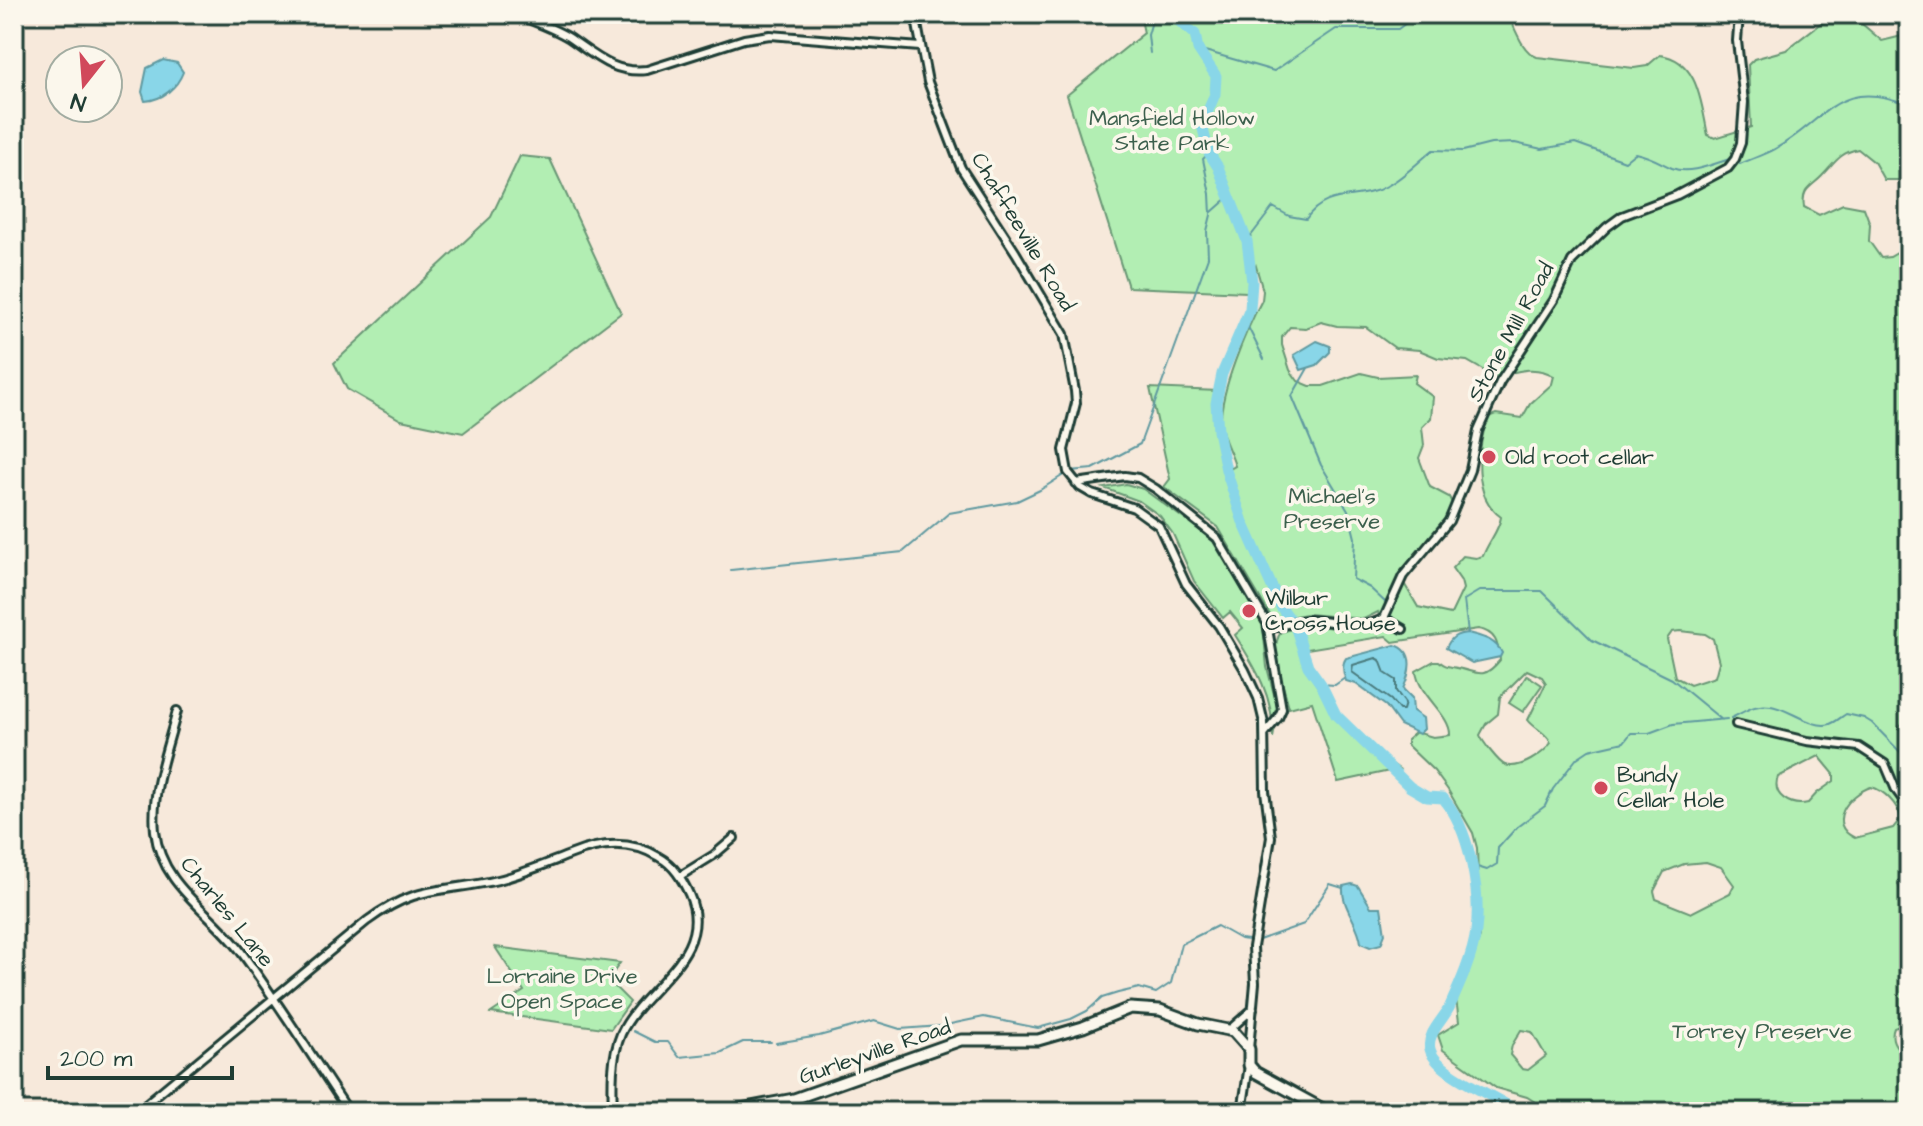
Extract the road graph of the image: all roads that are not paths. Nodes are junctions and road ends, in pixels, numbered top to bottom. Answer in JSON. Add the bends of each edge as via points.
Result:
{"nodes":[{"id":1,"x":515,"y":14,"type":"edge"},
{"id":2,"x":915,"y":14,"type":"edge"},
{"id":3,"x":1739,"y":14,"type":"edge"},
{"id":4,"x":920,"y":47,"type":"junction"},
{"id":5,"x":1076,"y":483,"type":"junction"},
{"id":6,"x":1384,"y":618,"type":"junction"},
{"id":7,"x":1269,"y":629,"type":"junction"},
{"id":8,"x":1403,"y":629,"type":"dead end"},
{"id":9,"x":177,"y":711,"type":"dead end"},
{"id":10,"x":1736,"y":724,"type":"dead end"},
{"id":11,"x":1265,"y":733,"type":"junction"},
{"id":12,"x":1909,"y":808,"type":"edge"},
{"id":13,"x":734,"y":838,"type":"dead end"},
{"id":14,"x":680,"y":876,"type":"junction"},
{"id":15,"x":272,"y":999,"type":"junction"},
{"id":16,"x":1253,"y":1009,"type":"junction"},
{"id":17,"x":1229,"y":1030,"type":"junction"},
{"id":18,"x":1249,"y":1049,"type":"junction"},
{"id":19,"x":1249,"y":1065,"type":"junction"},
{"id":20,"x":136,"y":1112,"type":"edge"},
{"id":21,"x":349,"y":1112,"type":"edge"},
{"id":22,"x":613,"y":1112,"type":"edge"},
{"id":23,"x":724,"y":1112,"type":"edge"},
{"id":24,"x":1242,"y":1112,"type":"edge"},
{"id":25,"x":1328,"y":1112,"type":"edge"}],
"edges":[{"from":1,"to":4,"type":"street","via":[[568,37],[607,65],[633,72],[770,35]]},
{"from":2,"to":4,"type":"street","name":"Chaffeeville Road"},
{"from":3,"to":6,"type":"street","name":"Stone Mill Road","via":[[1744,96],[1735,159],[1677,195],[1622,216],[1572,261],[1490,403],[1449,521],[1403,576]]},
{"from":4,"to":5,"type":"street","name":"Chaffeeville Road","via":[[961,168],[1064,334],[1076,403],[1064,450]]},
{"from":5,"to":7,"type":"street","via":[[1132,476],[1167,497],[1219,539]]},
{"from":5,"to":11,"type":"street","via":[[1143,513],[1159,526],[1186,584],[1245,670]]},
{"from":6,"to":7,"type":"street","via":[[1354,625],[1306,620]]},
{"from":6,"to":8,"type":"street"},
{"from":7,"to":11,"type":"street","via":[[1282,709]]},
{"from":9,"to":15,"type":"street","name":"Charles Lane","via":[[155,800],[155,834],[164,864],[185,895],[238,949]]},
{"from":10,"to":12,"type":"street","via":[[1859,747],[1885,764]]},
{"from":11,"to":16,"type":"street","via":[[1271,837],[1253,947]]},
{"from":13,"to":14,"type":"street"},
{"from":14,"to":15,"type":"street","via":[[643,847],[614,843],[498,880],[404,897]]},
{"from":14,"to":22,"type":"street","via":[[691,899],[693,932],[681,961],[622,1032],[615,1057]]},
{"from":15,"to":20,"type":"street"},
{"from":15,"to":21,"type":"street","name":"Charles Lane"},
{"from":16,"to":17,"type":"street"},
{"from":16,"to":18,"type":"street"},
{"from":17,"to":18,"type":"street"},
{"from":17,"to":23,"type":"street","name":"Gurleyville Road","via":[[1160,1010],[1130,1008],[1038,1040],[961,1040],[794,1099]]},
{"from":18,"to":19,"type":"street"},
{"from":19,"to":24,"type":"street"},
{"from":19,"to":25,"type":"street","via":[[1262,1078]]}]}
